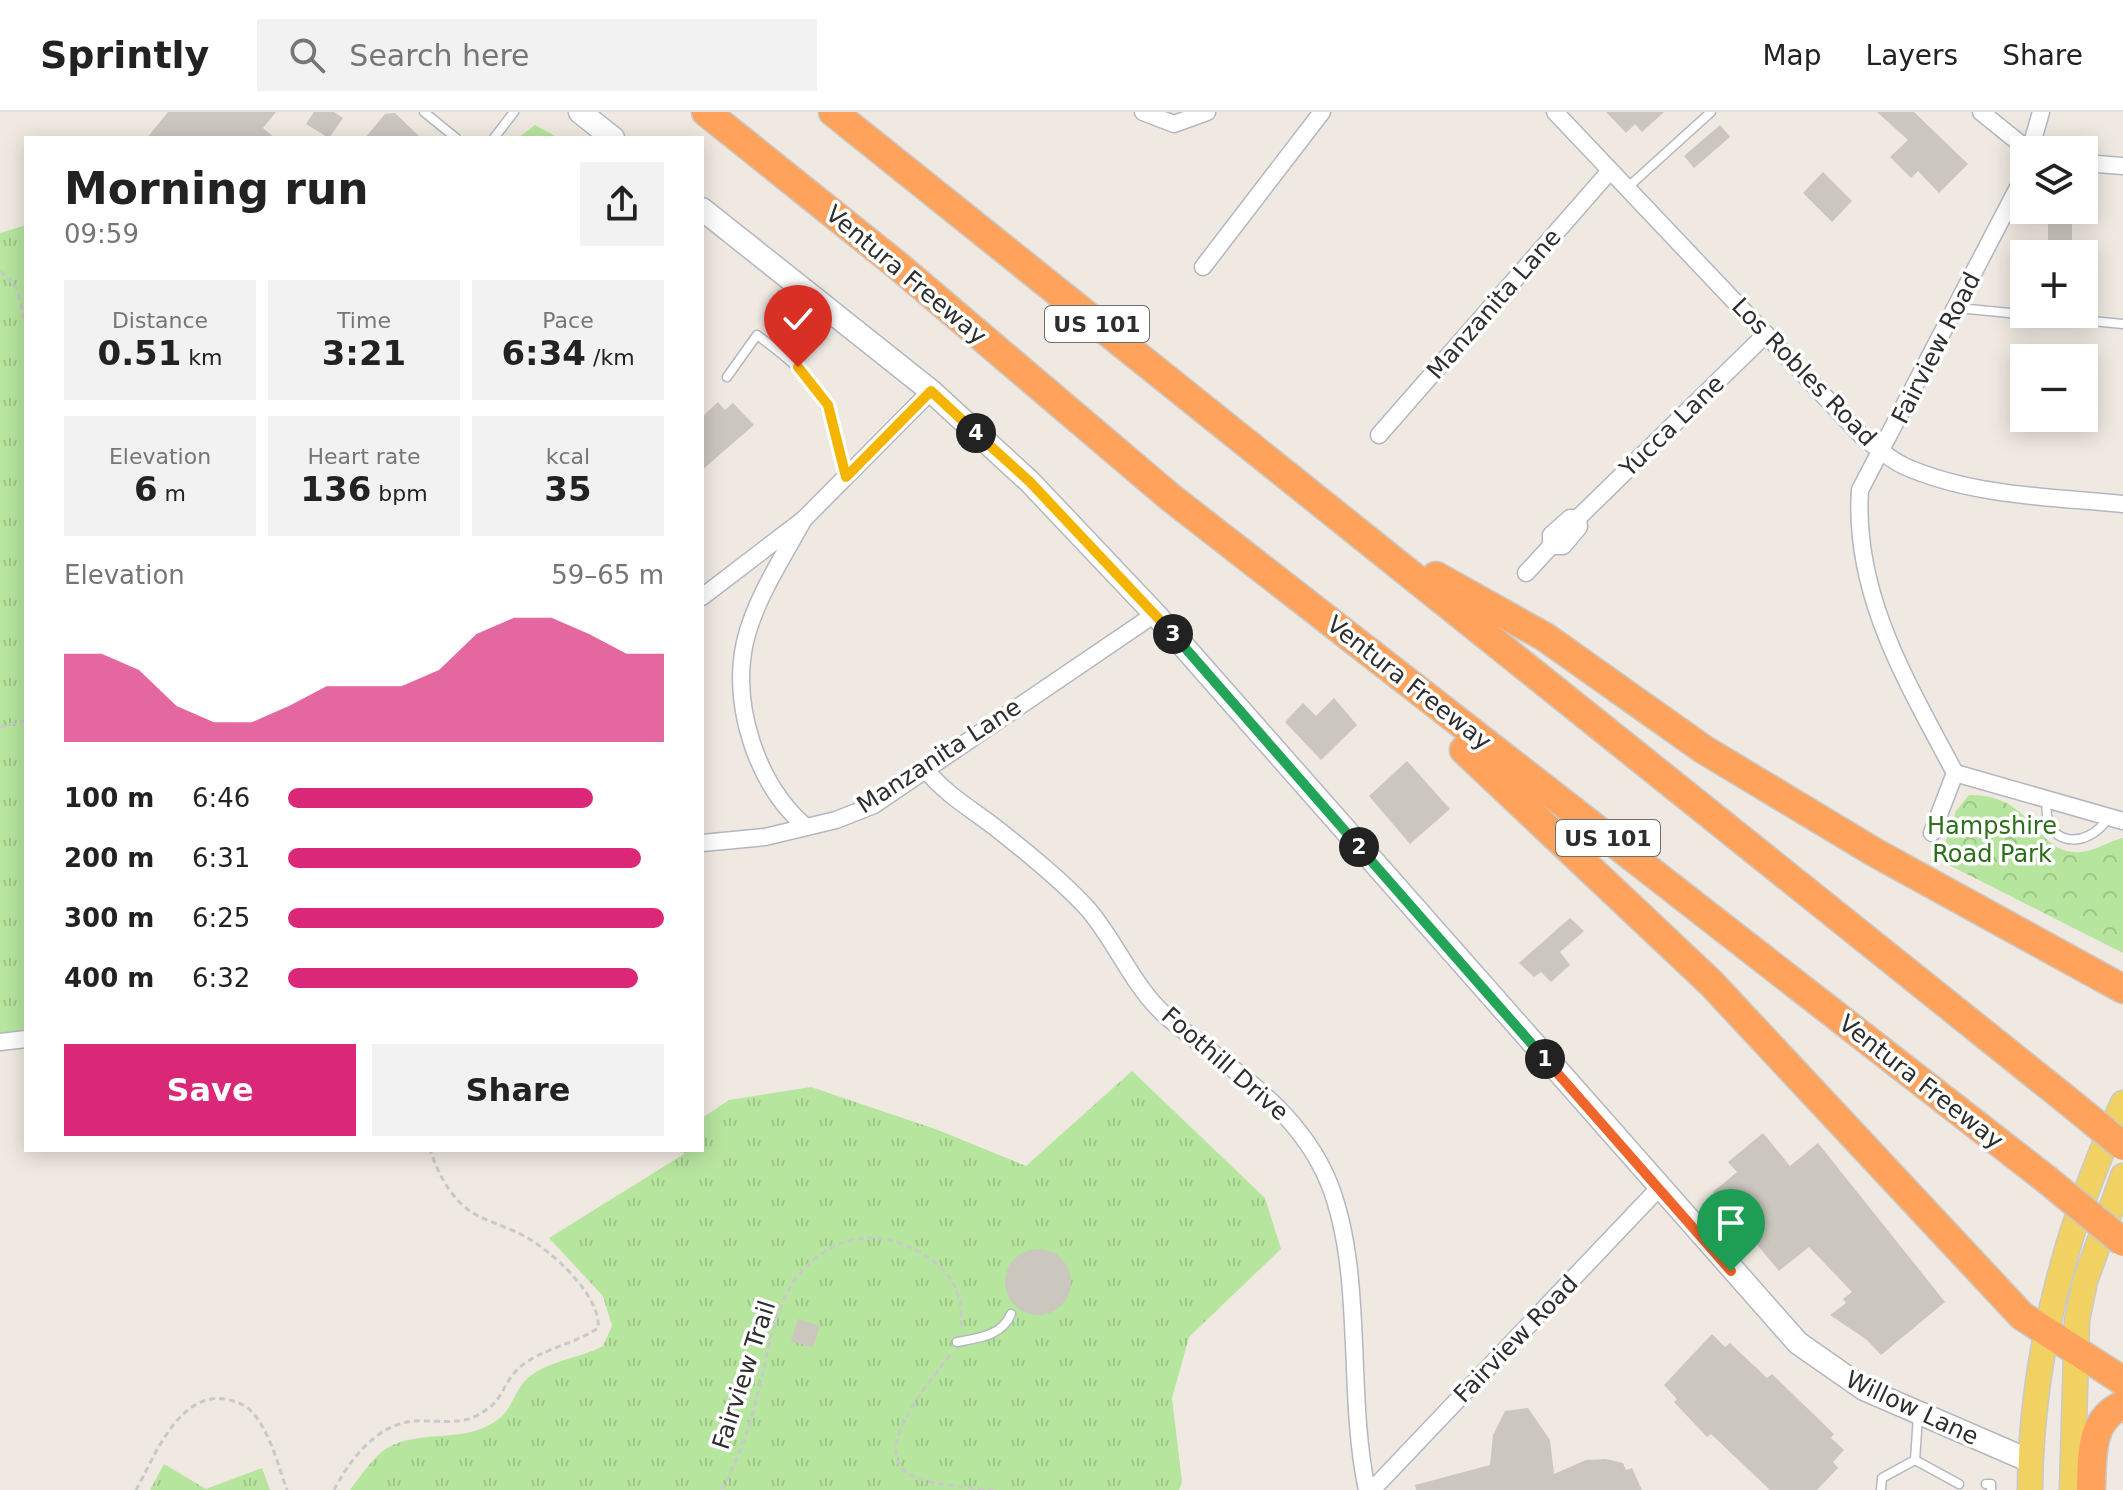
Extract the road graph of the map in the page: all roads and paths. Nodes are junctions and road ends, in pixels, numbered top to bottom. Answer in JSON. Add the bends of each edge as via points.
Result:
{"nodes":[{"id":1,"x":424,"y":112,"type":"edge"},
{"id":2,"x":514,"y":112,"type":"edge"},
{"id":3,"x":580,"y":112,"type":"edge"},
{"id":4,"x":706,"y":112,"type":"edge"},
{"id":5,"x":833,"y":112,"type":"edge"},
{"id":6,"x":1143,"y":112,"type":"edge"},
{"id":7,"x":1207,"y":112,"type":"edge"},
{"id":8,"x":1322,"y":112,"type":"edge"},
{"id":9,"x":1555,"y":112,"type":"edge"},
{"id":10,"x":1711,"y":112,"type":"edge"},
{"id":11,"x":1981,"y":112,"type":"edge"},
{"id":12,"x":2041,"y":112,"type":"edge"},
{"id":13,"x":1183,"y":118,"type":"edge"},
{"id":14,"x":454,"y":136,"type":"edge"},
{"id":15,"x":496,"y":136,"type":"edge"},
{"id":16,"x":610,"y":136,"type":"edge"},
{"id":17,"x":2011,"y":136,"type":"edge"},
{"id":18,"x":2033,"y":136,"type":"edge"},
{"id":19,"x":2098,"y":164,"type":"edge"},
{"id":20,"x":2123,"y":166,"type":"edge"},
{"id":21,"x":1609,"y":172,"type":"junction"},
{"id":22,"x":1626,"y":189,"type":"junction"},
{"id":23,"x":2010,"y":204,"type":"edge"},
{"id":24,"x":704,"y":211,"type":"edge"},
{"id":25,"x":1203,"y":267,"type":"dead end"},
{"id":26,"x":0,"y":271,"type":"edge"},
{"id":27,"x":1958,"y":308,"type":"junction"},
{"id":28,"x":24,"y":316,"type":"edge"},
{"id":29,"x":2123,"y":324,"type":"edge"},
{"id":30,"x":1766,"y":334,"type":"junction"},
{"id":31,"x":727,"y":377,"type":"dead end"},
{"id":32,"x":931,"y":391,"type":"junction"},
{"id":33,"x":1379,"y":435,"type":"dead end"},
{"id":34,"x":1880,"y":450,"type":"junction"},
{"id":35,"x":846,"y":477,"type":"junction"},
{"id":36,"x":1170,"y":497,"type":"junction"},
{"id":37,"x":2123,"y":504,"type":"edge"},
{"id":38,"x":804,"y":519,"type":"junction"},
{"id":39,"x":1362,"y":534,"type":"junction"},
{"id":40,"x":1526,"y":573,"type":"dead end"},
{"id":41,"x":704,"y":595,"type":"edge"},
{"id":42,"x":1155,"y":614,"type":"junction"},
{"id":43,"x":24,"y":721,"type":"edge"},
{"id":44,"x":0,"y":727,"type":"edge"},
{"id":45,"x":926,"y":770,"type":"junction"},
{"id":46,"x":1955,"y":773,"type":"junction"},
{"id":47,"x":2047,"y":800,"type":"junction"},
{"id":48,"x":2116,"y":819,"type":"edge"},
{"id":49,"x":806,"y":827,"type":"junction"},
{"id":50,"x":1932,"y":833,"type":"dead end"},
{"id":51,"x":704,"y":843,"type":"edge"},
{"id":52,"x":2123,"y":989,"type":"edge"},
{"id":53,"x":24,"y":1039,"type":"edge"},
{"id":54,"x":0,"y":1042,"type":"edge"},
{"id":55,"x":2123,"y":1103,"type":"edge"},
{"id":56,"x":2123,"y":1146,"type":"edge"},
{"id":57,"x":431,"y":1152,"type":"edge"},
{"id":58,"x":2123,"y":1176,"type":"edge"},
{"id":59,"x":1659,"y":1188,"type":"junction"},
{"id":60,"x":2123,"y":1242,"type":"edge"},
{"id":61,"x":1011,"y":1314,"type":"dead end"},
{"id":62,"x":2044,"y":1333,"type":"junction"},
{"id":63,"x":957,"y":1342,"type":"junction"},
{"id":64,"x":2073,"y":1350,"type":"junction"},
{"id":65,"x":2123,"y":1381,"type":"edge"},
{"id":66,"x":2123,"y":1405,"type":"edge"},
{"id":67,"x":1918,"y":1413,"type":"junction"},
{"id":68,"x":1915,"y":1460,"type":"junction"},
{"id":69,"x":2030,"y":1461,"type":"junction"},
{"id":70,"x":1961,"y":1486,"type":"edge"},
{"id":71,"x":2086,"y":1488,"type":"edge"},
{"id":72,"x":136,"y":1490,"type":"edge"},
{"id":73,"x":287,"y":1490,"type":"edge"},
{"id":74,"x":334,"y":1490,"type":"edge"},
{"id":75,"x":722,"y":1490,"type":"edge"},
{"id":76,"x":993,"y":1490,"type":"edge"},
{"id":77,"x":1370,"y":1490,"type":"edge"},
{"id":78,"x":1881,"y":1490,"type":"edge"},
{"id":79,"x":2030,"y":1490,"type":"edge"},
{"id":80,"x":2047,"y":1490,"type":"edge"}],
"edges":[{"from":1,"to":14,"type":"lane"},
{"from":2,"to":15,"type":"lane"},
{"from":3,"to":16,"type":"street"},
{"from":4,"to":36,"type":"highway","name":"Ventura Freeway","number":"US 101","via":[[897,265]]},
{"from":5,"to":39,"type":"highway","number":"US 101"},
{"from":6,"to":13,"type":"street","via":[[1164,123]]},
{"from":7,"to":13,"type":"street"},
{"from":8,"to":25,"type":"street"},
{"from":9,"to":21,"type":"street","name":"Los Robles Road"},
{"from":10,"to":22,"type":"lane"},
{"from":11,"to":17,"type":"street"},
{"from":12,"to":18,"type":"street"},
{"from":19,"to":20,"type":"street"},
{"from":21,"to":22,"type":"street","name":"Los Robles Road"},
{"from":21,"to":33,"type":"street","name":"Manzanita Lane"},
{"from":22,"to":30,"type":"street","name":"Los Robles Road"},
{"from":23,"to":27,"type":"street","name":"Fairview Road"},
{"from":24,"to":32,"type":"street","name":"Willow Lane"},
{"from":26,"to":28,"type":"path","via":[[16,286]]},
{"from":27,"to":29,"type":"lane"},
{"from":27,"to":34,"type":"street","name":"Fairview Road"},
{"from":30,"to":34,"type":"street","name":"Los Robles Road"},
{"from":30,"to":40,"type":"street","name":"Yucca Lane","via":[[1578,518],[1570,518],[1551,535],[1551,546]]},
{"from":31,"to":35,"type":"lane","via":[[757,335],[798,367],[828,405]]},
{"from":32,"to":35,"type":"street"},
{"from":32,"to":42,"type":"street","name":"Willow Lane","via":[[1030,482]]},
{"from":34,"to":37,"type":"street","name":"Los Robles Road","via":[[1903,465],[1987,490]]},
{"from":34,"to":46,"type":"street","name":"Fairview Road","via":[[1860,490],[1867,571],[1890,652]]},
{"from":35,"to":38,"type":"street"},
{"from":36,"to":60,"type":"highway","name":"Ventura Freeway","number":"US 101","bridge":true},
{"from":36,"to":62,"type":"highway","via":[[1214,546],[1513,792],[1711,983]]},
{"from":38,"to":41,"type":"street"},
{"from":38,"to":49,"type":"street","via":[[754,615],[743,667],[748,725],[764,776],[784,808]]},
{"from":39,"to":52,"type":"highway","via":[[1545,637],[1703,749],[1874,852]]},
{"from":39,"to":56,"type":"highway","number":"US 101","bridge":true},
{"from":42,"to":45,"type":"street","name":"Manzanita Lane"},
{"from":42,"to":59,"type":"street","name":"Willow Lane"},
{"from":43,"to":44,"type":"path"},
{"from":45,"to":49,"type":"street","name":"Manzanita Lane","via":[[874,805]]},
{"from":45,"to":77,"type":"street","name":"Foothill Drive","via":[[1065,887],[1089,911],[1164,1014],[1275,1102],[1311,1149],[1329,1184],[1341,1234],[1358,1448]]},
{"from":46,"to":47,"type":"street"},
{"from":46,"to":50,"type":"street"},
{"from":47,"to":48,"type":"street"},
{"from":47,"to":48,"type":"lane","via":[[2046,821],[2066,839],[2090,837]]},
{"from":49,"to":51,"type":"street","name":"Manzanita Lane"},
{"from":53,"to":54,"type":"street"},
{"from":55,"to":62,"type":"main road","via":[[2074,1229]]},
{"from":57,"to":74,"type":"path","via":[[438,1173],[467,1209],[523,1235],[574,1277],[599,1318],[598,1328],[530,1361],[515,1372],[506,1392],[473,1418],[394,1425],[364,1447]]},
{"from":58,"to":64,"type":"main road","via":[[2085,1281]]},
{"from":59,"to":67,"type":"street","name":"Willow Lane","via":[[1798,1343],[1864,1389]]},
{"from":59,"to":77,"type":"street","name":"Fairview Road"},
{"from":61,"to":63,"type":"lane","via":[[995,1333]]},
{"from":62,"to":64,"type":"highway"},
{"from":62,"to":69,"type":"main road"},
{"from":63,"to":75,"type":"path","name":"Fairview Trail","via":[[962,1316],[956,1289],[924,1254],[898,1239],[877,1236],[828,1251],[797,1278],[778,1320],[742,1445]]},
{"from":63,"to":76,"type":"path","via":[[901,1428],[895,1456],[912,1476]]},
{"from":64,"to":65,"type":"highway"},
{"from":64,"to":71,"type":"main road"},
{"from":66,"to":71,"type":"highway","via":[[2108,1411],[2097,1430]]},
{"from":67,"to":68,"type":"lane"},
{"from":67,"to":69,"type":"street","name":"Willow Lane"},
{"from":68,"to":70,"type":"lane"},
{"from":68,"to":78,"type":"lane","via":[[1882,1478]]},
{"from":69,"to":79,"type":"main road"},
{"from":69,"to":80,"type":"main road","via":[[2042,1471]]},
{"from":72,"to":73,"type":"path","via":[[184,1412],[218,1398],[251,1410]]}]}
